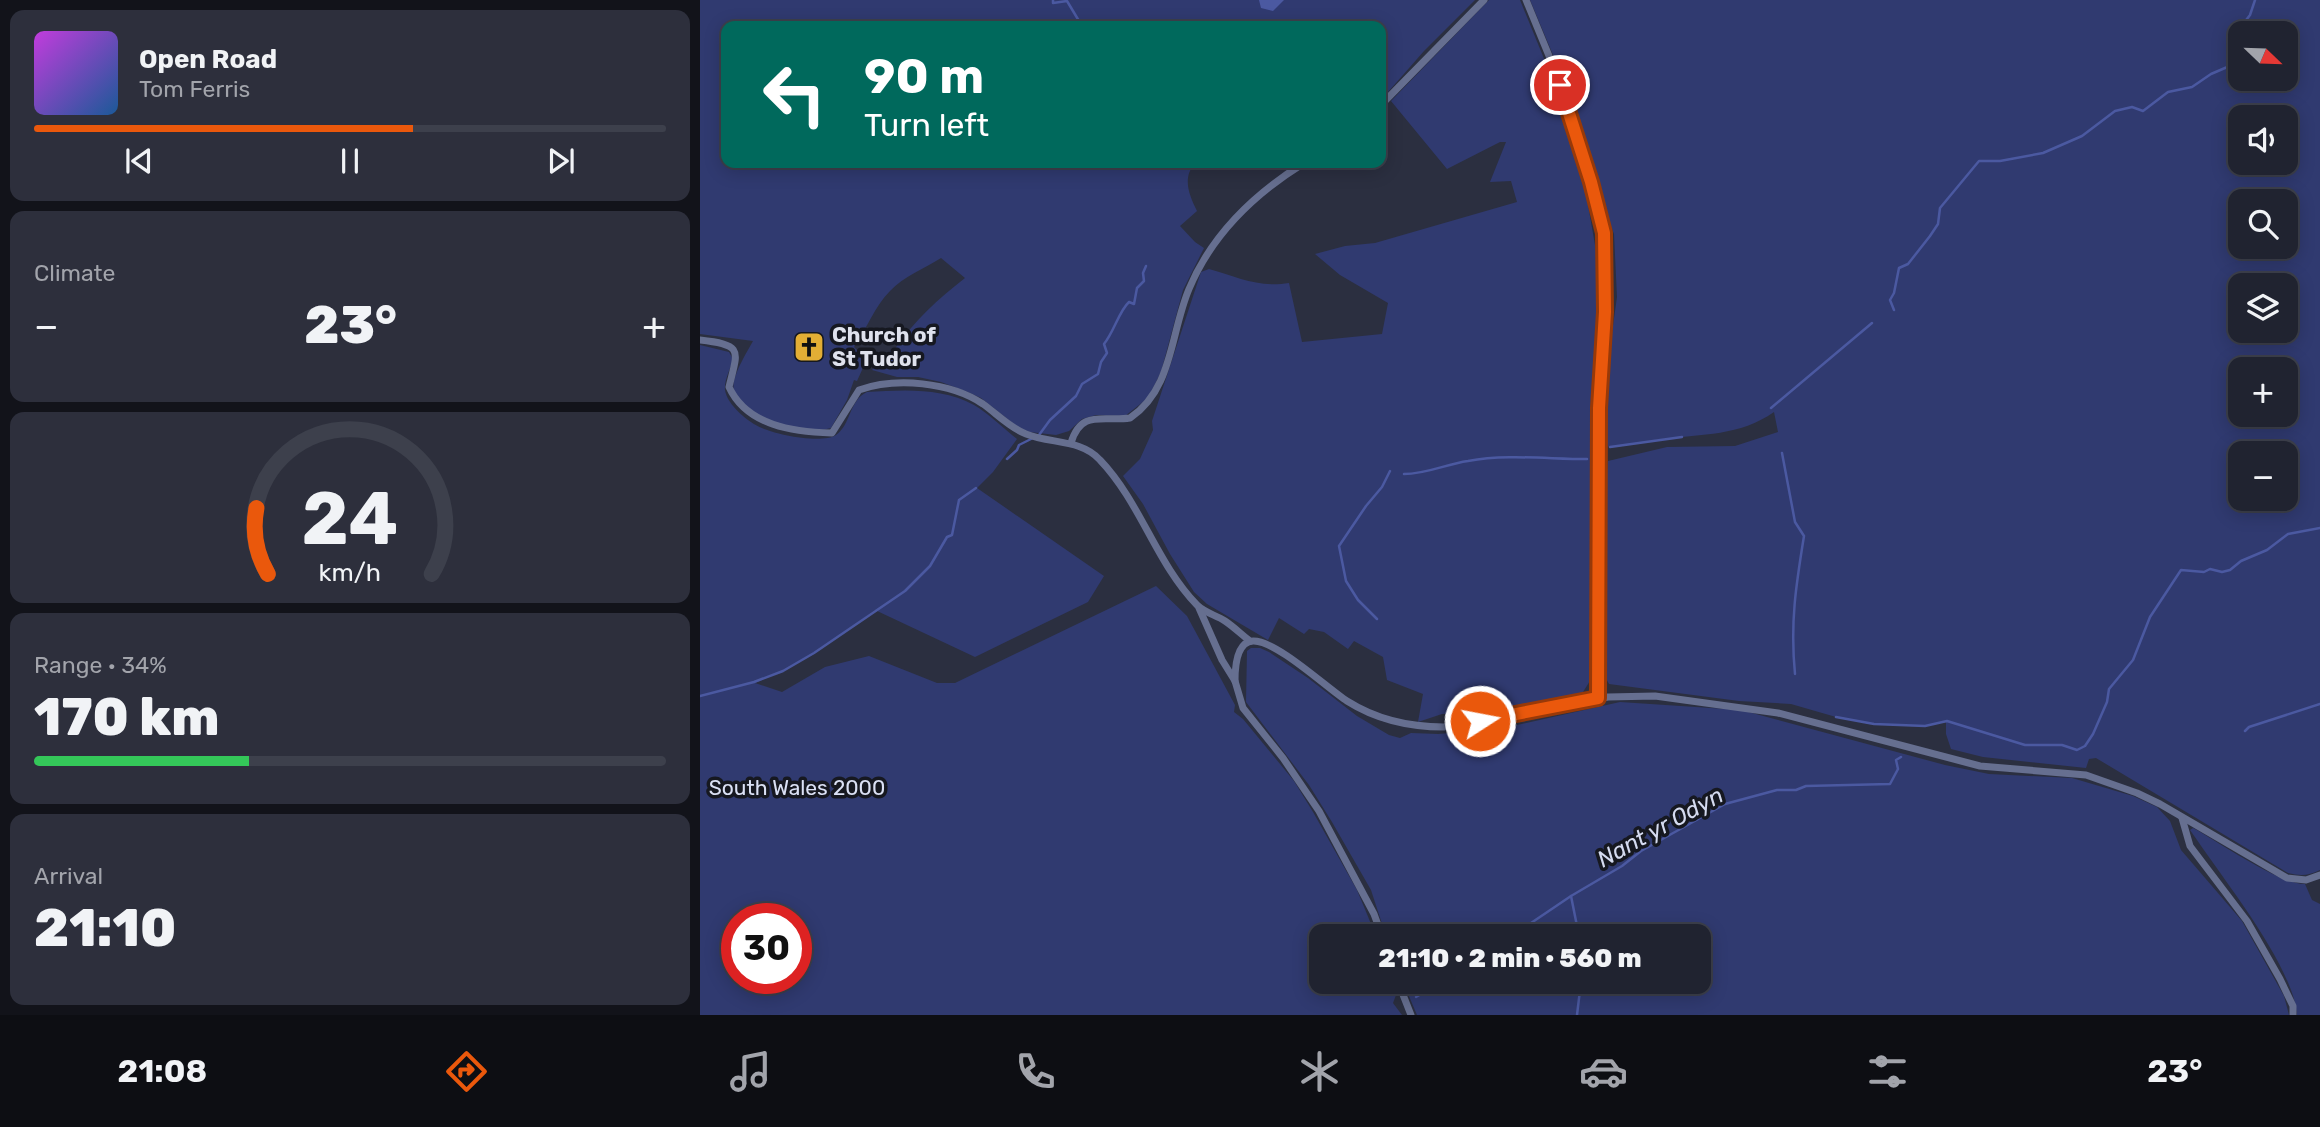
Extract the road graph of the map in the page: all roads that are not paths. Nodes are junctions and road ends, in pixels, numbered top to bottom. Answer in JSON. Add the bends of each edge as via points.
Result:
{"nodes":[{"id":1,"x":1484,"y":0,"type":"edge"},
{"id":2,"x":1526,"y":0,"type":"edge"},
{"id":3,"x":1386,"y":100,"type":"edge"},
{"id":4,"x":1296,"y":168,"type":"edge"},
{"id":5,"x":700,"y":340,"type":"edge"},
{"id":6,"x":1071,"y":443,"type":"junction"},
{"id":7,"x":1199,"y":607,"type":"junction"},
{"id":8,"x":1250,"y":641,"type":"junction"},
{"id":9,"x":1235,"y":681,"type":"junction"},
{"id":10,"x":1598,"y":698,"type":"junction"},
{"id":11,"x":2182,"y":818,"type":"junction"},
{"id":12,"x":2320,"y":874,"type":"edge"},
{"id":13,"x":1378,"y":924,"type":"edge"},
{"id":14,"x":1403,"y":994,"type":"edge"},
{"id":15,"x":1411,"y":1015,"type":"edge"},
{"id":16,"x":2293,"y":1015,"type":"edge"}],
"edges":[{"from":1,"to":3,"type":"street"},
{"from":2,"to":10,"type":"street","via":[[1575,128],[1604,233]]},
{"from":4,"to":6,"type":"street","via":[[1277,180],[1214,241],[1188,290],[1167,367],[1151,400],[1130,418],[1083,422]]},
{"from":5,"to":6,"type":"street","via":[[730,346],[737,354],[729,387],[745,410],[797,432],[832,433],[859,390],[914,384],[960,393],[1027,435]]},
{"from":6,"to":7,"type":"street","via":[[1098,457],[1123,485],[1174,576]]},
{"from":7,"to":8,"type":"street"},
{"from":7,"to":9,"type":"street"},
{"from":8,"to":9,"type":"street","via":[[1239,653]]},
{"from":8,"to":10,"type":"street","via":[[1272,648],[1348,701],[1394,723],[1444,727]]},
{"from":9,"to":13,"type":"street","via":[[1243,708],[1319,811]]},
{"from":10,"to":11,"type":"street","via":[[1655,696],[1769,711],[1980,766],[2086,775],[2137,793]]},
{"from":11,"to":12,"type":"street","via":[[2287,878],[2306,880]]},
{"from":11,"to":16,"type":"street","via":[[2190,846],[2247,921],[2280,979]]},
{"from":14,"to":15,"type":"street"}]}
